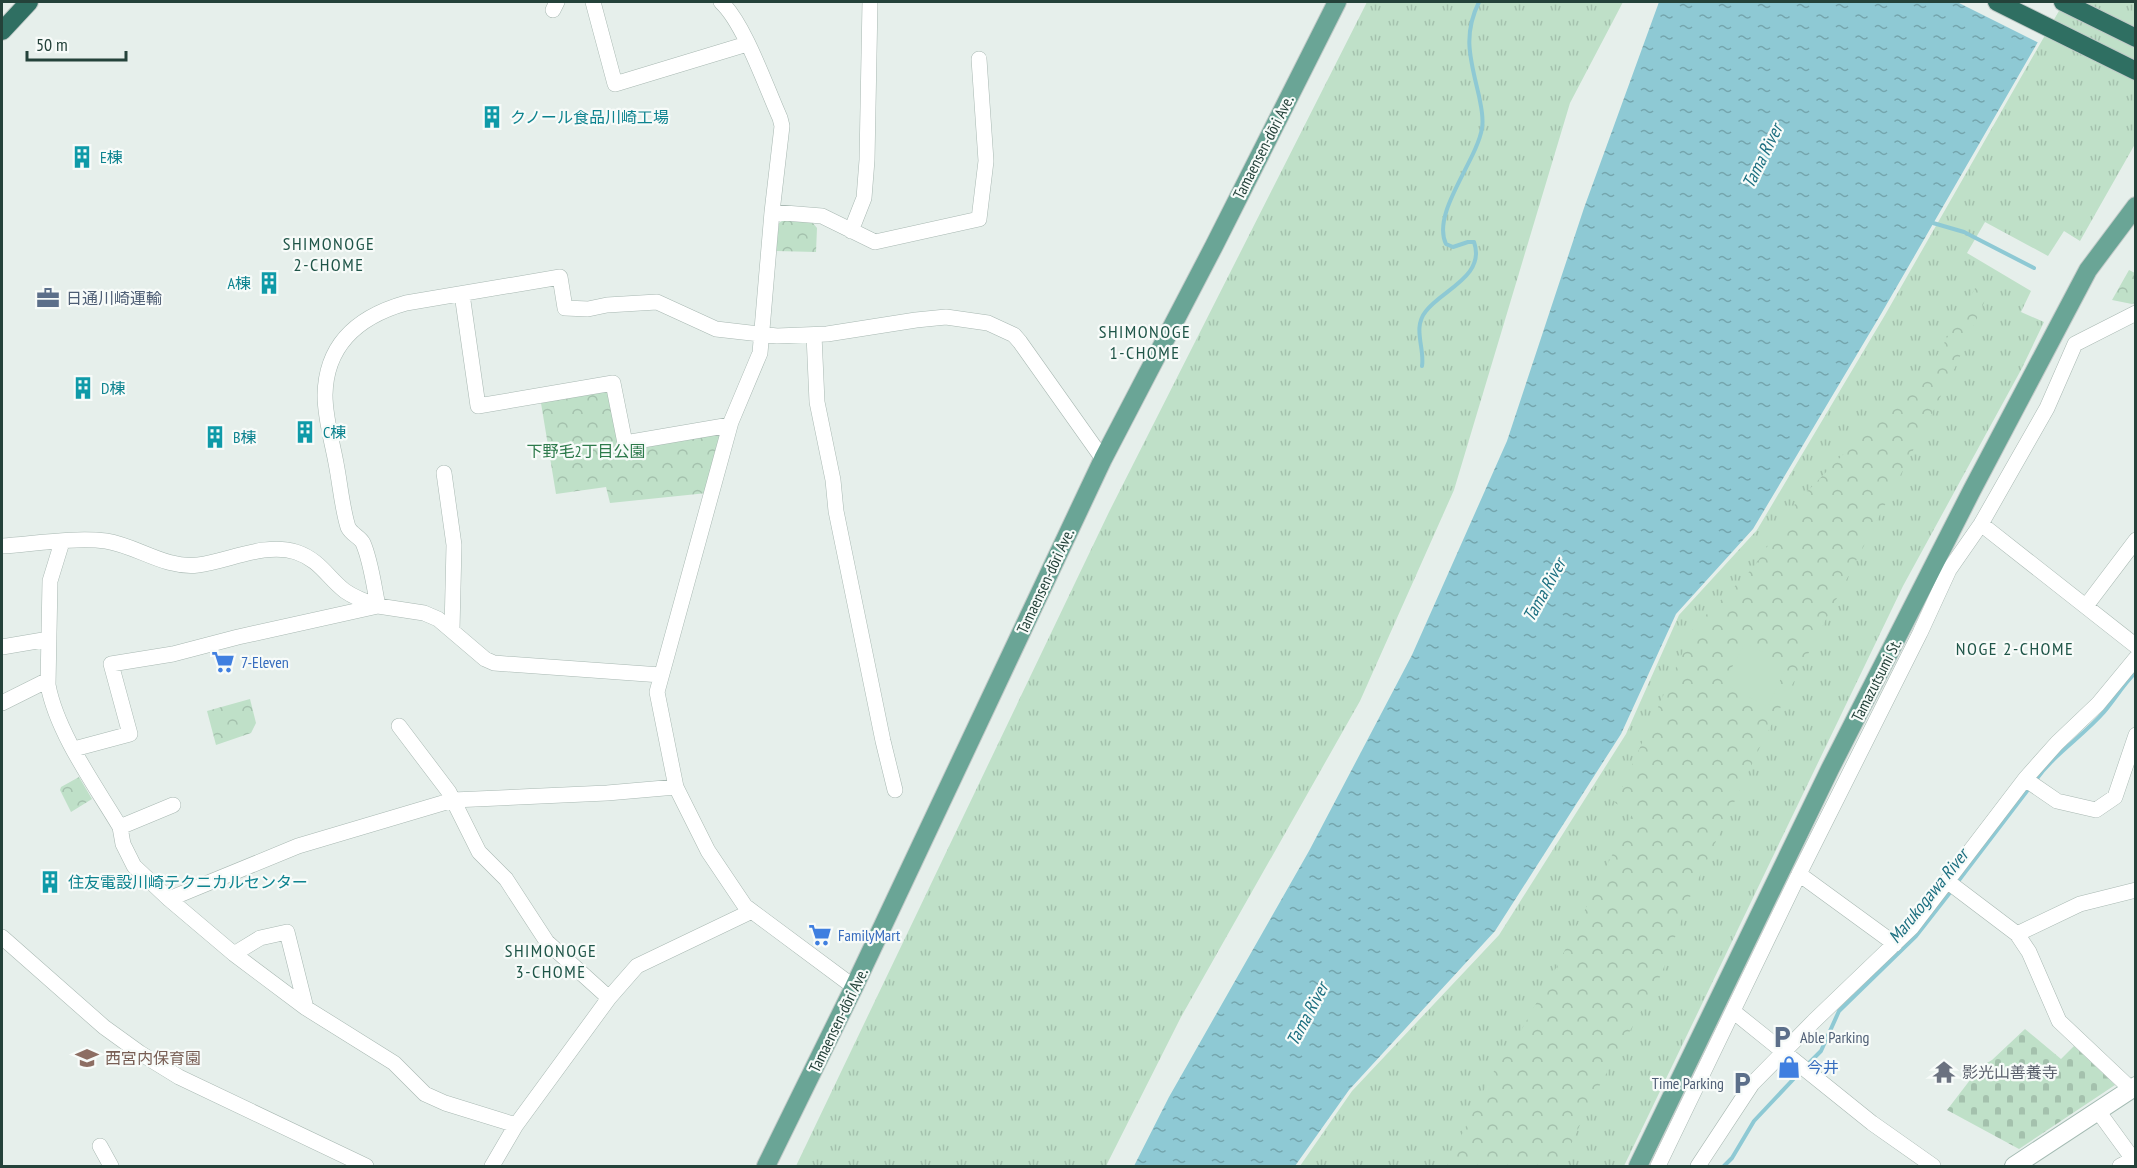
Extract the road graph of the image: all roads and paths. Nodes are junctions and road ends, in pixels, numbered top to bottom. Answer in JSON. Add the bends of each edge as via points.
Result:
{"nodes":[{"id":1,"x":29,"y":2,"type":"edge"},
{"id":2,"x":593,"y":2,"type":"edge"},
{"id":3,"x":720,"y":2,"type":"edge"},
{"id":4,"x":870,"y":2,"type":"edge"},
{"id":5,"x":1337,"y":2,"type":"edge"},
{"id":6,"x":1997,"y":2,"type":"edge"},
{"id":7,"x":2063,"y":2,"type":"edge"},
{"id":8,"x":2,"y":31,"type":"edge"},
{"id":9,"x":2136,"y":38,"type":"edge"},
{"id":10,"x":747,"y":44,"type":"junction"},
{"id":11,"x":980,"y":59,"type":"dead end"},
{"id":12,"x":2136,"y":71,"type":"edge"},
{"id":13,"x":2136,"y":206,"type":"edge"},
{"id":14,"x":772,"y":212,"type":"junction"},
{"id":15,"x":851,"y":231,"type":"junction"},
{"id":16,"x":462,"y":294,"type":"junction"},
{"id":17,"x":2136,"y":314,"type":"edge"},
{"id":18,"x":761,"y":335,"type":"junction"},
{"id":19,"x":814,"y":335,"type":"junction"},
{"id":20,"x":730,"y":425,"type":"junction"},
{"id":21,"x":1103,"y":459,"type":"junction"},
{"id":22,"x":444,"y":473,"type":"dead end"},
{"id":23,"x":1981,"y":524,"type":"junction"},
{"id":24,"x":2136,"y":540,"type":"edge"},
{"id":25,"x":62,"y":542,"type":"junction"},
{"id":26,"x":2,"y":546,"type":"edge"},
{"id":27,"x":1942,"y":566,"type":"junction"},
{"id":28,"x":378,"y":606,"type":"junction"},
{"id":29,"x":2086,"y":606,"type":"junction"},
{"id":30,"x":452,"y":630,"type":"junction"},
{"id":31,"x":49,"y":639,"type":"junction"},
{"id":32,"x":2136,"y":646,"type":"edge"},
{"id":33,"x":2,"y":647,"type":"edge"},
{"id":34,"x":2136,"y":658,"type":"edge"},
{"id":35,"x":661,"y":675,"type":"junction"},
{"id":36,"x":48,"y":680,"type":"junction"},
{"id":37,"x":2,"y":703,"type":"edge"},
{"id":38,"x":399,"y":726,"type":"dead end"},
{"id":39,"x":2136,"y":735,"type":"edge"},
{"id":40,"x":74,"y":749,"type":"junction"},
{"id":41,"x":2025,"y":779,"type":"junction"},
{"id":42,"x":676,"y":787,"type":"junction"},
{"id":43,"x":895,"y":790,"type":"dead end"},
{"id":44,"x":453,"y":800,"type":"junction"},
{"id":45,"x":173,"y":805,"type":"dead end"},
{"id":46,"x":120,"y":827,"type":"junction"},
{"id":47,"x":1799,"y":874,"type":"junction"},
{"id":48,"x":1952,"y":885,"type":"junction"},
{"id":49,"x":2136,"y":890,"type":"edge"},
{"id":50,"x":168,"y":899,"type":"junction"},
{"id":51,"x":752,"y":911,"type":"junction"},
{"id":52,"x":2017,"y":934,"type":"junction"},
{"id":53,"x":2,"y":937,"type":"edge"},
{"id":54,"x":1895,"y":944,"type":"junction"},
{"id":55,"x":234,"y":954,"type":"junction"},
{"id":56,"x":854,"y":987,"type":"junction"},
{"id":57,"x":609,"y":998,"type":"junction"},
{"id":58,"x":306,"y":1008,"type":"junction"},
{"id":59,"x":1734,"y":1012,"type":"junction"},
{"id":60,"x":1784,"y":1051,"type":"junction"},
{"id":61,"x":2134,"y":1087,"type":"edge"},
{"id":62,"x":2098,"y":1111,"type":"junction"},
{"id":63,"x":516,"y":1125,"type":"junction"},
{"id":64,"x":100,"y":1146,"type":"dead end"},
{"id":65,"x":2021,"y":1164,"type":"edge"},
{"id":66,"x":111,"y":1167,"type":"edge"},
{"id":67,"x":366,"y":1167,"type":"edge"},
{"id":68,"x":492,"y":1167,"type":"edge"},
{"id":69,"x":766,"y":1167,"type":"edge"},
{"id":70,"x":1638,"y":1167,"type":"edge"},
{"id":71,"x":1658,"y":1167,"type":"edge"},
{"id":72,"x":1698,"y":1167,"type":"edge"},
{"id":73,"x":1933,"y":1167,"type":"edge"},
{"id":74,"x":2120,"y":1167,"type":"edge"}],
"edges":[{"from":1,"to":8,"type":"highway"},
{"from":2,"to":10,"type":"street","via":[[615,84]]},
{"from":3,"to":10,"type":"street","via":[[730,10]]},
{"from":4,"to":15,"type":"street","via":[[867,170],[864,198]]},
{"from":5,"to":21,"type":"main road","name":"Tamaensen-dōri Ave."},
{"from":6,"to":12,"type":"highway"},
{"from":7,"to":9,"type":"highway"},
{"from":10,"to":14,"type":"street","via":[[782,126]]},
{"from":11,"to":15,"type":"street","via":[[986,161],[979,219],[875,242]]},
{"from":13,"to":27,"type":"main road","name":"Tamazutsumi St.","via":[[2088,270]]},
{"from":14,"to":15,"type":"street","via":[[822,216]]},
{"from":14,"to":18,"type":"street"},
{"from":16,"to":18,"type":"street","via":[[560,277],[566,308],[657,302],[716,329]]},
{"from":16,"to":20,"type":"street","via":[[478,406],[613,383],[625,443]]},
{"from":16,"to":28,"type":"street","via":[[406,303],[364,320],[350,332],[328,369],[325,396],[349,529],[363,542]]},
{"from":17,"to":23,"type":"street","via":[[2075,344],[2047,408]]},
{"from":18,"to":19,"type":"street"},
{"from":18,"to":20,"type":"street","via":[[760,353]]},
{"from":19,"to":21,"type":"street","via":[[946,317],[988,323],[1006,330],[1020,342]]},
{"from":19,"to":43,"type":"street","via":[[817,402],[836,512]]},
{"from":20,"to":35,"type":"street"},
{"from":21,"to":56,"type":"main road","name":"Tamaensen-dōri Ave."},
{"from":22,"to":30,"type":"street","via":[[454,545]]},
{"from":23,"to":27,"type":"street"},
{"from":23,"to":29,"type":"street"},
{"from":24,"to":29,"type":"street"},
{"from":25,"to":26,"type":"street"},
{"from":25,"to":28,"type":"street","via":[[108,542],[181,566],[283,548],[313,560],[344,590]]},
{"from":25,"to":31,"type":"street","via":[[50,581]]},
{"from":27,"to":47,"type":"street","via":[[1920,633]]},
{"from":27,"to":70,"type":"main road","name":"Tamazutsumi St.","via":[[1830,770]]},
{"from":28,"to":30,"type":"street","via":[[424,613]]},
{"from":28,"to":40,"type":"street","via":[[173,654],[111,664],[130,734]]},
{"from":29,"to":32,"type":"street"},
{"from":30,"to":35,"type":"street","via":[[494,663]]},
{"from":31,"to":33,"type":"street"},
{"from":31,"to":36,"type":"street"},
{"from":34,"to":41,"type":"street"},
{"from":35,"to":42,"type":"street","via":[[657,692]]},
{"from":36,"to":37,"type":"street"},
{"from":36,"to":40,"type":"street","via":[[51,699]]},
{"from":38,"to":44,"type":"street"},
{"from":39,"to":41,"type":"street","via":[[2115,797],[2096,810],[2057,801]]},
{"from":40,"to":46,"type":"street"},
{"from":41,"to":48,"type":"street"},
{"from":42,"to":44,"type":"street"},
{"from":42,"to":51,"type":"street","via":[[708,851]]},
{"from":44,"to":50,"type":"street","via":[[298,846]]},
{"from":44,"to":57,"type":"street","via":[[478,852],[506,879],[548,942]]},
{"from":45,"to":46,"type":"street"},
{"from":46,"to":50,"type":"street","via":[[134,866]]},
{"from":47,"to":54,"type":"street"},
{"from":47,"to":59,"type":"street"},
{"from":48,"to":52,"type":"street"},
{"from":48,"to":54,"type":"street"},
{"from":49,"to":52,"type":"street","via":[[2080,904]]},
{"from":50,"to":55,"type":"street"},
{"from":51,"to":56,"type":"street"},
{"from":51,"to":57,"type":"street","via":[[637,966]]},
{"from":52,"to":61,"type":"street","via":[[2059,1021]]},
{"from":53,"to":67,"type":"street","via":[[104,1027],[140,1053],[179,1077]]},
{"from":54,"to":60,"type":"street"},
{"from":55,"to":58,"type":"street"},
{"from":55,"to":58,"type":"street","via":[[260,938],[287,932]]},
{"from":56,"to":69,"type":"main road","name":"Tamaensen-dōri Ave."},
{"from":57,"to":63,"type":"street"},
{"from":58,"to":63,"type":"street","via":[[394,1063],[425,1094]]},
{"from":59,"to":60,"type":"street"},
{"from":59,"to":71,"type":"street"},
{"from":60,"to":72,"type":"street","via":[[1752,1084]]},
{"from":60,"to":73,"type":"street"},
{"from":61,"to":62,"type":"street"},
{"from":62,"to":65,"type":"street"},
{"from":62,"to":74,"type":"street","via":[[2133,1159]]},
{"from":63,"to":68,"type":"street"},
{"from":64,"to":66,"type":"street"}]}
